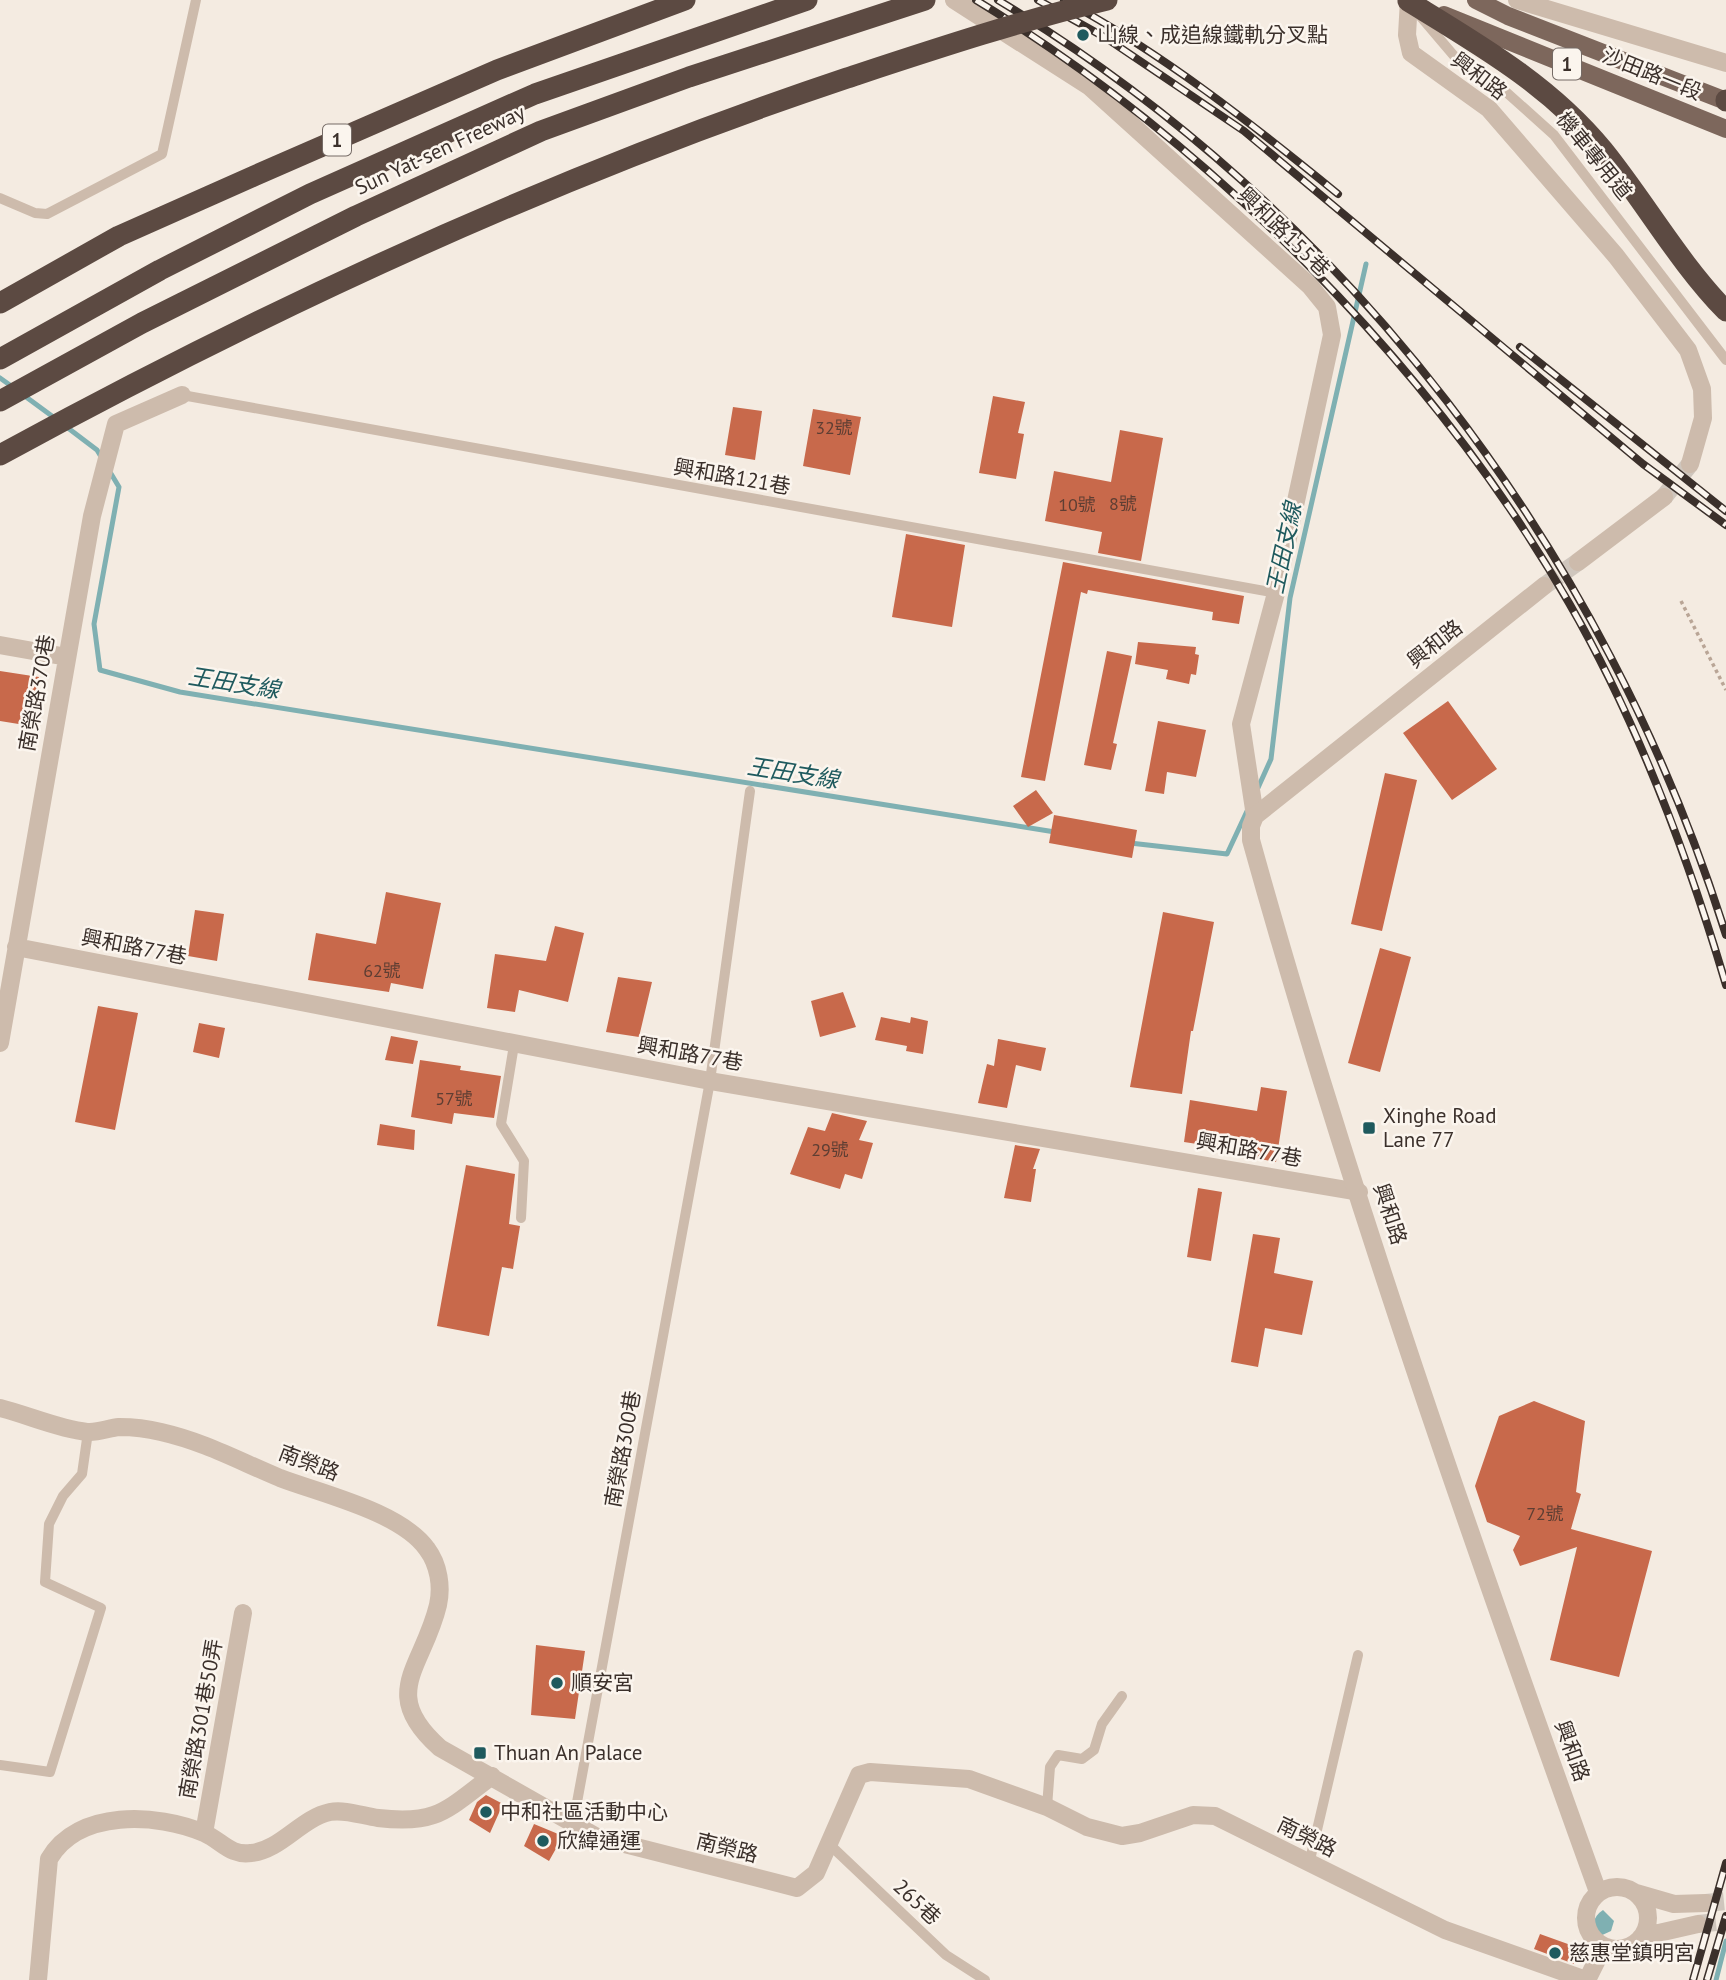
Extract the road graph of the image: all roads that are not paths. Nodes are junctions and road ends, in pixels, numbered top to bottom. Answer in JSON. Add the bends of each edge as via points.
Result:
{"nodes":[{"id":1,"x":195,"y":0,"type":"edge"},
{"id":2,"x":685,"y":0,"type":"edge"},
{"id":3,"x":807,"y":0,"type":"edge"},
{"id":4,"x":925,"y":0,"type":"edge"},
{"id":5,"x":954,"y":0,"type":"edge"},
{"id":6,"x":1107,"y":0,"type":"edge"},
{"id":7,"x":1407,"y":0,"type":"edge"},
{"id":8,"x":1476,"y":0,"type":"edge"},
{"id":9,"x":1517,"y":0,"type":"edge"},
{"id":10,"x":1726,"y":63,"type":"edge"},
{"id":11,"x":1726,"y":101,"type":"edge"},
{"id":12,"x":1726,"y":129,"type":"edge"},
{"id":13,"x":0,"y":198,"type":"edge"},
{"id":14,"x":0,"y":303,"type":"edge"},
{"id":15,"x":1726,"y":311,"type":"edge"},
{"id":16,"x":0,"y":359,"type":"edge"},
{"id":17,"x":1726,"y":360,"type":"edge"},
{"id":18,"x":182,"y":395,"type":"joint"},
{"id":19,"x":0,"y":401,"type":"edge"},
{"id":20,"x":0,"y":455,"type":"edge"},
{"id":21,"x":1690,"y":464,"type":"tunnel mouth"},
{"id":22,"x":1664,"y":496,"type":"tunnel mouth"},
{"id":23,"x":1578,"y":562,"type":"tunnel mouth"},
{"id":24,"x":1544,"y":586,"type":"tunnel mouth"},
{"id":25,"x":1276,"y":593,"type":"junction"},
{"id":26,"x":0,"y":645,"type":"edge"},
{"id":27,"x":67,"y":657,"type":"junction"},
{"id":28,"x":750,"y":791,"type":"dead end"},
{"id":29,"x":1255,"y":815,"type":"junction"},
{"id":30,"x":16,"y":947,"type":"junction"},
{"id":31,"x":3,"y":1010,"type":"edge"},
{"id":32,"x":0,"y":1043,"type":"edge"},
{"id":33,"x":514,"y":1045,"type":"junction"},
{"id":34,"x":709,"y":1081,"type":"junction"},
{"id":35,"x":1359,"y":1192,"type":"junction"},
{"id":36,"x":521,"y":1218,"type":"dead end"},
{"id":37,"x":0,"y":1408,"type":"edge"},
{"id":38,"x":88,"y":1432,"type":"junction"},
{"id":39,"x":243,"y":1613,"type":"dead end"},
{"id":40,"x":1358,"y":1655,"type":"dead end"},
{"id":41,"x":1122,"y":1696,"type":"dead end"},
{"id":42,"x":0,"y":1765,"type":"edge"},
{"id":43,"x":492,"y":1776,"type":"junction"},
{"id":44,"x":1047,"y":1807,"type":"junction"},
{"id":45,"x":573,"y":1824,"type":"junction"},
{"id":46,"x":204,"y":1833,"type":"junction"},
{"id":47,"x":829,"y":1844,"type":"junction"},
{"id":48,"x":1309,"y":1864,"type":"junction"},
{"id":49,"x":1598,"y":1892,"type":"junction"},
{"id":50,"x":1636,"y":1893,"type":"junction"},
{"id":51,"x":1706,"y":1903,"type":"tunnel mouth"},
{"id":52,"x":1698,"y":1924,"type":"tunnel mouth"},
{"id":53,"x":1641,"y":1937,"type":"junction"},
{"id":54,"x":1604,"y":1946,"type":"junction"},
{"id":55,"x":38,"y":1980,"type":"edge"},
{"id":56,"x":985,"y":1980,"type":"edge"},
{"id":57,"x":1587,"y":1980,"type":"edge"}],
"edges":[{"from":1,"to":13,"type":"lane","via":[[162,154],[47,214]]},
{"from":2,"to":14,"type":"highway","number":"1","via":[[498,70],[254,176],[119,236]]},
{"from":3,"to":16,"type":"highway","name":"Sun Yat-sen Freeway","number":"1","via":[[535,94],[322,188],[160,270]]},
{"from":4,"to":19,"type":"highway","name":"Sun Yat-sen Freeway","via":[[541,131],[356,216],[142,323]]},
{"from":5,"to":25,"type":"street","name":"興和路155巷","via":[[1090,86],[1240,220],[1328,307],[1332,335]]},
{"from":6,"to":20,"type":"highway","bridge":true,"via":[[897,61],[604,167],[264,320]]},
{"from":7,"to":12,"type":"main road","name":"沙田路一段","number":"1"},
{"from":7,"to":15,"type":"highway","via":[[1510,64],[1559,105],[1602,149]]},
{"from":7,"to":17,"type":"lane","name":"機車專用道","via":[[1455,57],[1486,74],[1554,135]]},
{"from":7,"to":21,"type":"street","name":"興和路","via":[[1411,53],[1489,108],[1616,256],[1688,351],[1702,389],[1703,418]]},
{"from":8,"to":11,"type":"main road","name":"沙田路一段","number":"1"},
{"from":9,"to":10,"type":"street","name":"沙田路一段"},
{"from":18,"to":25,"type":"lane","name":"興和路121巷"},
{"from":18,"to":27,"type":"street","name":"南榮路370巷","via":[[116,424],[92,516]]},
{"from":22,"to":23,"type":"street"},
{"from":24,"to":29,"type":"street","name":"興和路"},
{"from":25,"to":29,"type":"street","name":"興和路155巷","via":[[1241,724]]},
{"from":26,"to":27,"type":"street"},
{"from":27,"to":30,"type":"street","name":"南榮路370巷"},
{"from":28,"to":34,"type":"lane","name":"南榮路300巷"},
{"from":29,"to":35,"type":"street","name":"興和路","via":[[1251,840]]},
{"from":30,"to":31,"type":"street","name":"南榮路370巷"},
{"from":30,"to":33,"type":"street","name":"興和路77巷"},
{"from":31,"to":32,"type":"street","name":"南榮路370巷"},
{"from":33,"to":34,"type":"street","name":"興和路77巷"},
{"from":33,"to":36,"type":"lane","via":[[501,1124],[524,1161]]},
{"from":34,"to":35,"type":"street","name":"興和路77巷"},
{"from":34,"to":45,"type":"lane","name":"南榮路300巷"},
{"from":35,"to":49,"type":"street","name":"興和路","via":[[1494,1603]]},
{"from":37,"to":38,"type":"street","name":"南榮路"},
{"from":38,"to":42,"type":"lane","via":[[82,1474],[62,1496],[49,1524],[45,1582],[101,1608],[50,1772]]},
{"from":38,"to":43,"type":"street","name":"南榮路","via":[[119,1427],[214,1446],[278,1477],[400,1525],[432,1558],[440,1584],[438,1605],[412,1671],[408,1707],[420,1730],[440,1748]]},
{"from":39,"to":46,"type":"street","name":"南榮路301巷50弄"},
{"from":40,"to":48,"type":"lane"},
{"from":41,"to":44,"type":"lane","via":[[1102,1724],[1094,1750],[1082,1759],[1058,1755],[1050,1767]]},
{"from":43,"to":45,"type":"street","name":"南榮路"},
{"from":43,"to":46,"type":"street","via":[[437,1815],[413,1822],[331,1811],[266,1850],[251,1853],[235,1853]]},
{"from":44,"to":47,"type":"street","name":"南榮路","via":[[969,1779],[870,1772],[856,1779]]},
{"from":44,"to":48,"type":"street","name":"南榮路","via":[[1087,1827],[1122,1836],[1204,1814]]},
{"from":45,"to":47,"type":"street","name":"南榮路","via":[[597,1837],[797,1888],[816,1872]]},
{"from":46,"to":55,"type":"street","via":[[159,1821],[119,1819],[83,1830],[56,1847],[49,1859]]},
{"from":47,"to":56,"type":"lane","name":"265巷","via":[[946,1955]]},
{"from":48,"to":57,"type":"street","name":"南榮路","via":[[1445,1930]]},
{"from":49,"to":50,"type":"street","via":[[1617,1886]]},
{"from":49,"to":54,"type":"street","via":[[1587,1907],[1586,1926]]},
{"from":50,"to":51,"type":"street","via":[[1674,1904]]},
{"from":50,"to":53,"type":"street","via":[[1647,1909]]},
{"from":52,"to":53,"type":"street"},
{"from":53,"to":54,"type":"street","via":[[1624,1948]]},
{"from":54,"to":57,"type":"street"}]}
